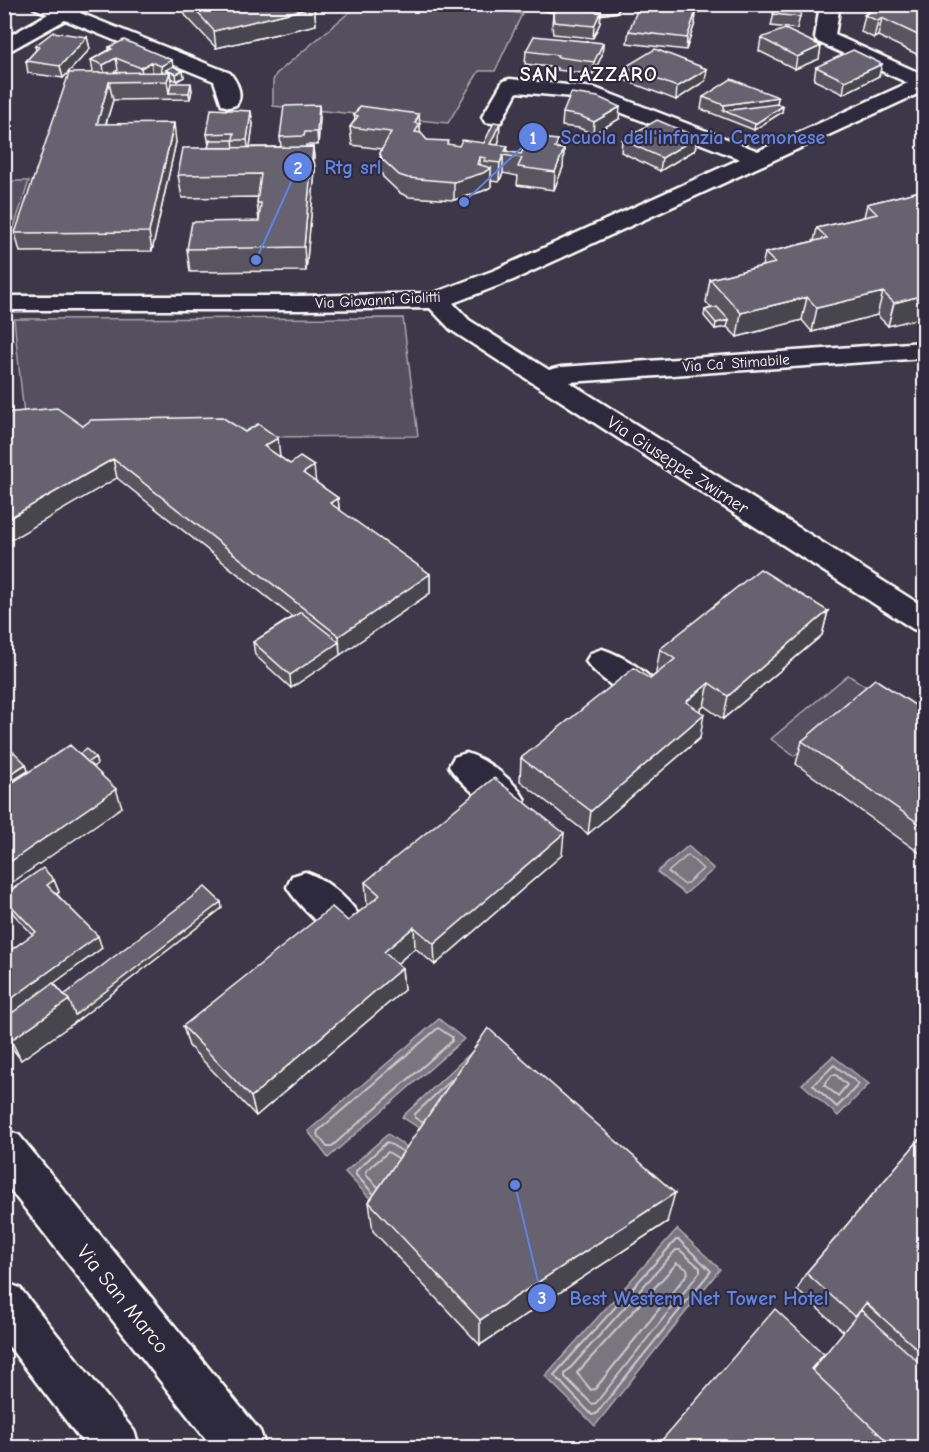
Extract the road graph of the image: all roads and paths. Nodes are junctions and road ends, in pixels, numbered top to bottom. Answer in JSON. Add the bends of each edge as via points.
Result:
{"nodes":[{"id":1,"x":41,"y":4,"type":"edge"},
{"id":2,"x":81,"y":4,"type":"edge"},
{"id":3,"x":545,"y":4,"type":"edge"},
{"id":4,"x":612,"y":4,"type":"edge"},
{"id":5,"x":830,"y":4,"type":"edge"},
{"id":6,"x":62,"y":13,"type":"junction"},
{"id":7,"x":4,"y":48,"type":"edge"},
{"id":8,"x":924,"y":82,"type":"edge"},
{"id":9,"x":229,"y":101,"type":"dead end"},
{"id":10,"x":493,"y":117,"type":"dead end"},
{"id":11,"x":757,"y":158,"type":"junction"},
{"id":12,"x":437,"y":300,"type":"junction"},
{"id":13,"x":4,"y":303,"type":"edge"},
{"id":14,"x":924,"y":350,"type":"edge"},
{"id":15,"x":548,"y":381,"type":"junction"},
{"id":16,"x":924,"y":621,"type":"edge"},
{"id":17,"x":602,"y":661,"type":"dead end"},
{"id":18,"x":644,"y":690,"type":"edge"},
{"id":19,"x":466,"y":766,"type":"dead end"},
{"id":20,"x":508,"y":800,"type":"edge"},
{"id":21,"x":305,"y":887,"type":"dead end"},
{"id":22,"x":346,"y":924,"type":"edge"},
{"id":23,"x":4,"y":1149,"type":"edge"},
{"id":24,"x":4,"y":1304,"type":"edge"},
{"id":25,"x":117,"y":1448,"type":"edge"},
{"id":26,"x":243,"y":1448,"type":"edge"}],
"edges":[{"from":1,"to":6,"type":"street"},
{"from":2,"to":6,"type":"street"},
{"from":3,"to":4,"type":"street","via":[[579,10]]},
{"from":5,"to":8,"type":"street","via":[[825,38]]},
{"from":6,"to":7,"type":"street"},
{"from":6,"to":9,"type":"street","via":[[223,77]]},
{"from":8,"to":11,"type":"street","name":"Via Giovanni Giolitti"},
{"from":10,"to":11,"type":"street","via":[[510,85],[588,92]]},
{"from":11,"to":12,"type":"street","name":"Via Giovanni Giolitti","via":[[504,275]]},
{"from":12,"to":13,"type":"street","name":"Via Giovanni Giolitti"},
{"from":12,"to":15,"type":"street","name":"Via Giuseppe Zwirner","via":[[460,325]]},
{"from":14,"to":15,"type":"street","name":"Via Ca' Stimabile","via":[[561,375]]},
{"from":15,"to":16,"type":"street","name":"Via Giuseppe Zwirner"},
{"from":17,"to":18,"type":"street"},
{"from":19,"to":20,"type":"street"},
{"from":21,"to":22,"type":"street"},
{"from":23,"to":26,"type":"street","name":"Via San Marco"},
{"from":24,"to":25,"type":"street"}]}
